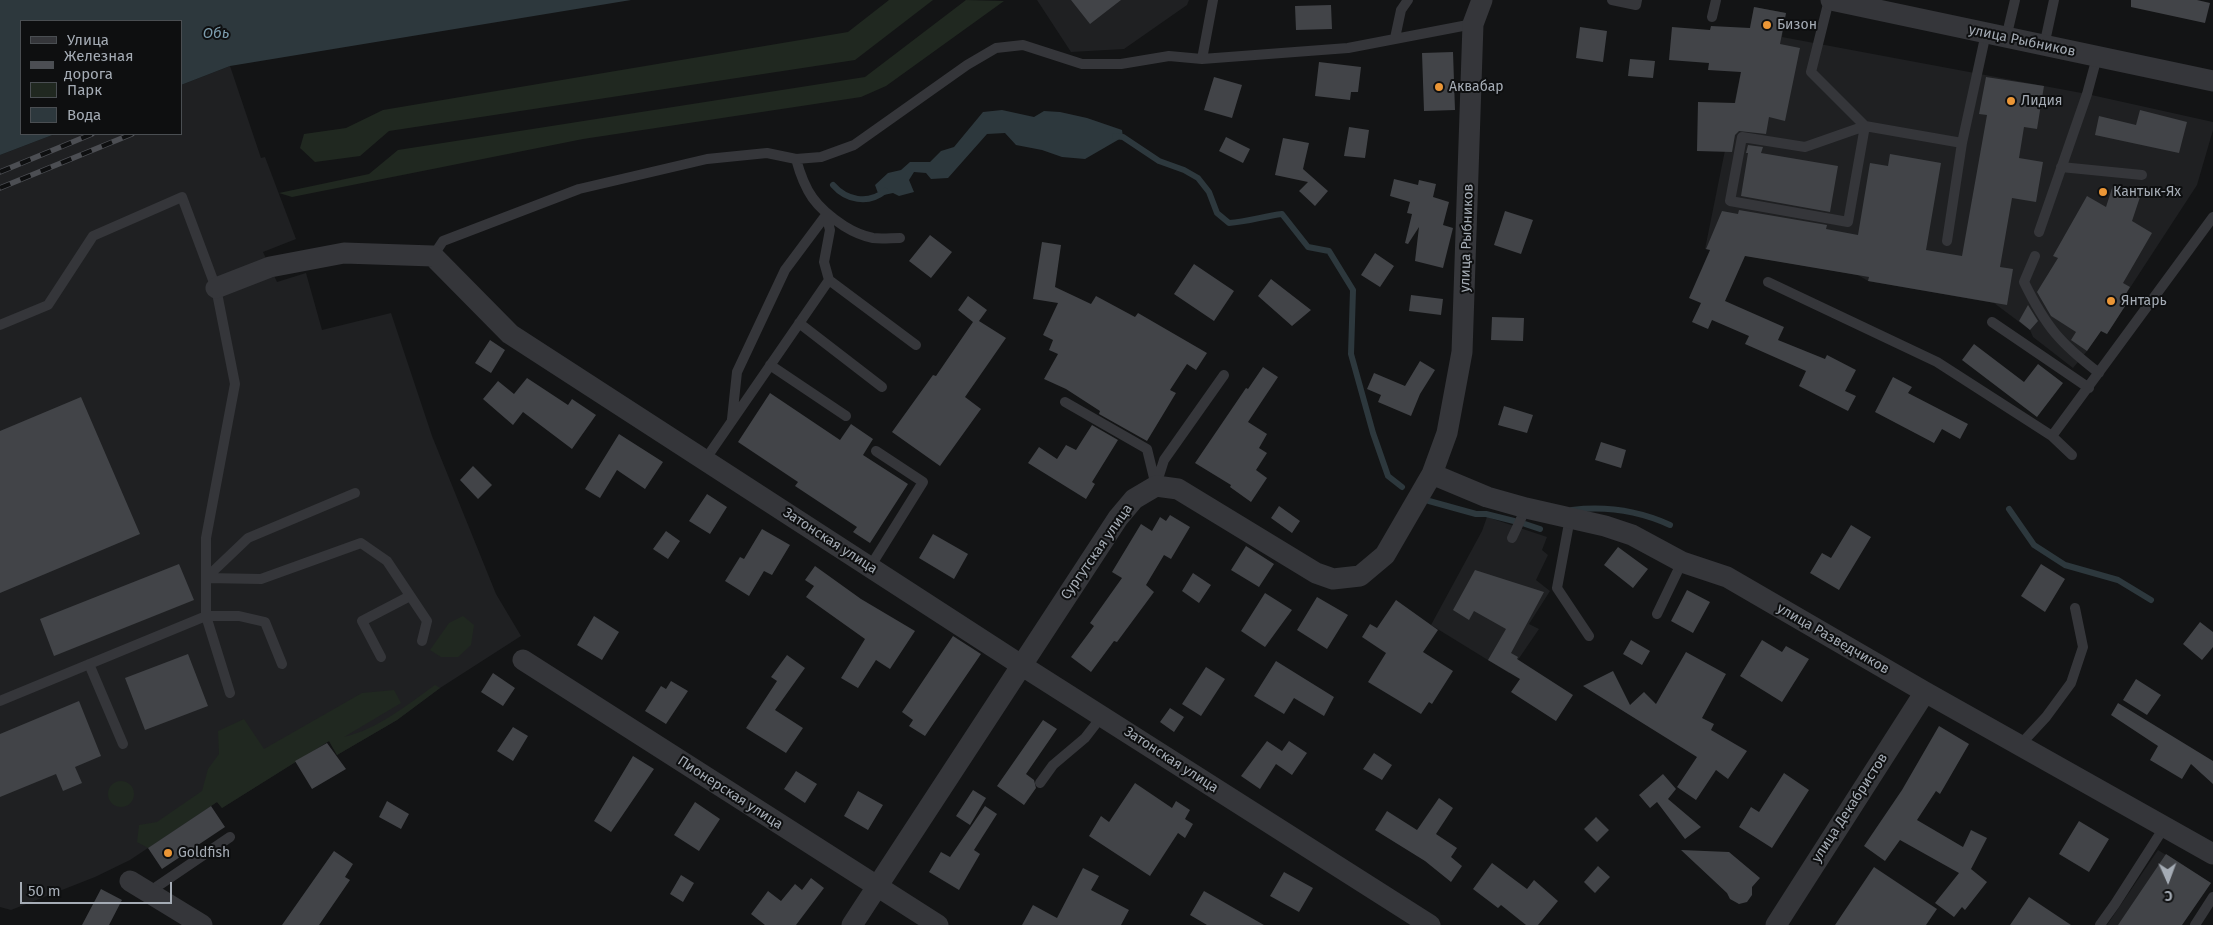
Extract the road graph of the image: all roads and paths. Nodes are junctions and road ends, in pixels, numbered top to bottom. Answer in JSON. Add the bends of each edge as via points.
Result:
{"nodes":[{"id":1,"x":1213,"y":0,"type":"edge"},
{"id":2,"x":1408,"y":0,"type":"edge"},
{"id":3,"x":1474,"y":0,"type":"edge"},
{"id":4,"x":1482,"y":0,"type":"edge"},
{"id":5,"x":1612,"y":0,"type":"edge"},
{"id":6,"x":1637,"y":0,"type":"edge"},
{"id":7,"x":1716,"y":0,"type":"edge"},
{"id":8,"x":1830,"y":0,"type":"edge"},
{"id":9,"x":2015,"y":0,"type":"edge"},
{"id":10,"x":2054,"y":0,"type":"edge"},
{"id":11,"x":1859,"y":3,"type":"edge"},
{"id":12,"x":1712,"y":17,"type":"dead end"},
{"id":13,"x":1473,"y":24,"type":"junction"},
{"id":14,"x":1996,"y":35,"type":"junction"},
{"id":15,"x":1396,"y":38,"type":"junction"},
{"id":16,"x":2044,"y":46,"type":"junction"},
{"id":17,"x":2097,"y":57,"type":"junction"},
{"id":18,"x":1202,"y":58,"type":"junction"},
{"id":19,"x":2213,"y":81,"type":"edge"},
{"id":20,"x":1865,"y":126,"type":"junction"},
{"id":21,"x":1962,"y":143,"type":"junction"},
{"id":22,"x":796,"y":159,"type":"junction"},
{"id":23,"x":2061,"y":167,"type":"junction"},
{"id":24,"x":2142,"y":175,"type":"dead end"},
{"id":25,"x":826,"y":214,"type":"junction"},
{"id":26,"x":2213,"y":217,"type":"edge"},
{"id":27,"x":2039,"y":232,"type":"dead end"},
{"id":28,"x":900,"y":238,"type":"dead end"},
{"id":29,"x":1947,"y":241,"type":"dead end"},
{"id":30,"x":433,"y":256,"type":"junction"},
{"id":31,"x":2035,"y":256,"type":"dead end"},
{"id":32,"x":829,"y":280,"type":"junction"},
{"id":33,"x":1768,"y":282,"type":"dead end"},
{"id":34,"x":216,"y":288,"type":"junction"},
{"id":35,"x":1992,"y":322,"type":"dead end"},
{"id":36,"x":798,"y":323,"type":"junction"},
{"id":37,"x":0,"y":325,"type":"edge"},
{"id":38,"x":916,"y":345,"type":"dead end"},
{"id":39,"x":770,"y":365,"type":"junction"},
{"id":40,"x":2099,"y":373,"type":"junction"},
{"id":41,"x":1224,"y":375,"type":"dead end"},
{"id":42,"x":882,"y":387,"type":"dead end"},
{"id":43,"x":2088,"y":388,"type":"junction"},
{"id":44,"x":1065,"y":402,"type":"dead end"},
{"id":45,"x":846,"y":416,"type":"dead end"},
{"id":46,"x":732,"y":420,"type":"junction"},
{"id":47,"x":2052,"y":436,"type":"junction"},
{"id":48,"x":876,"y":451,"type":"dead end"},
{"id":49,"x":2072,"y":455,"type":"dead end"},
{"id":50,"x":705,"y":460,"type":"junction"},
{"id":51,"x":1432,"y":474,"type":"junction"},
{"id":52,"x":1156,"y":486,"type":"junction"},
{"id":53,"x":355,"y":493,"type":"dead end"},
{"id":54,"x":1526,"y":508,"type":"junction"},
{"id":55,"x":1570,"y":518,"type":"junction"},
{"id":56,"x":1512,"y":538,"type":"dead end"},
{"id":57,"x":1682,"y":562,"type":"junction"},
{"id":58,"x":870,"y":567,"type":"junction"},
{"id":59,"x":206,"y":578,"type":"junction"},
{"id":60,"x":410,"y":596,"type":"junction"},
{"id":61,"x":2075,"y":608,"type":"dead end"},
{"id":62,"x":1657,"y":614,"type":"dead end"},
{"id":63,"x":206,"y":616,"type":"junction"},
{"id":64,"x":1589,"y":636,"type":"dead end"},
{"id":65,"x":422,"y":641,"type":"dead end"},
{"id":66,"x":381,"y":657,"type":"dead end"},
{"id":67,"x":523,"y":660,"type":"dead end"},
{"id":68,"x":89,"y":664,"type":"junction"},
{"id":69,"x":282,"y":664,"type":"dead end"},
{"id":70,"x":1021,"y":665,"type":"junction"},
{"id":71,"x":1925,"y":692,"type":"junction"},
{"id":72,"x":230,"y":693,"type":"dead end"},
{"id":73,"x":0,"y":701,"type":"edge"},
{"id":74,"x":1102,"y":716,"type":"junction"},
{"id":75,"x":123,"y":744,"type":"dead end"},
{"id":76,"x":2020,"y":745,"type":"junction"},
{"id":77,"x":1040,"y":783,"type":"dead end"},
{"id":78,"x":2165,"y":826,"type":"junction"},
{"id":79,"x":230,"y":837,"type":"dead end"},
{"id":80,"x":2213,"y":854,"type":"edge"},
{"id":81,"x":130,"y":880,"type":"dead end"},
{"id":82,"x":878,"y":887,"type":"junction"},
{"id":83,"x":149,"y":892,"type":"junction"},
{"id":84,"x":2213,"y":897,"type":"edge"},
{"id":85,"x":202,"y":925,"type":"edge"},
{"id":86,"x":852,"y":925,"type":"edge"},
{"id":87,"x":938,"y":925,"type":"edge"},
{"id":88,"x":1430,"y":925,"type":"edge"},
{"id":89,"x":1776,"y":925,"type":"edge"},
{"id":90,"x":2100,"y":925,"type":"edge"},
{"id":91,"x":2195,"y":925,"type":"edge"}],
"edges":[{"from":1,"to":18,"type":"lane"},
{"from":2,"to":15,"type":"lane","via":[[1401,10]]},
{"from":3,"to":13,"type":"lane"},
{"from":4,"to":13,"type":"street","name":"улица Рыбников"},
{"from":5,"to":6,"type":"lane","via":[[1636,5]]},
{"from":7,"to":12,"type":"lane"},
{"from":8,"to":11,"type":"street","name":"улица Рыбников"},
{"from":8,"to":20,"type":"lane","via":[[1811,72]]},
{"from":9,"to":14,"type":"lane"},
{"from":10,"to":16,"type":"lane"},
{"from":11,"to":14,"type":"street","name":"улица Рыбников"},
{"from":13,"to":15,"type":"lane"},
{"from":13,"to":51,"type":"street","name":"улица Рыбников","via":[[1462,352],[1447,434]]},
{"from":14,"to":16,"type":"street","name":"улица Рыбников"},
{"from":14,"to":21,"type":"lane"},
{"from":15,"to":18,"type":"lane","via":[[1348,48]]},
{"from":16,"to":17,"type":"street","name":"улица Рыбников"},
{"from":17,"to":19,"type":"street","name":"улица Рыбников"},
{"from":17,"to":23,"type":"lane"},
{"from":18,"to":22,"type":"lane","via":[[1169,56],[1120,64],[1082,64],[1023,45],[996,48],[854,145],[821,157]]},
{"from":20,"to":20,"type":"lane","via":[[1848,222],[1730,201],[1742,137],[1805,147]]},
{"from":20,"to":21,"type":"lane"},
{"from":21,"to":29,"type":"lane"},
{"from":22,"to":25,"type":"lane","via":[[813,201]]},
{"from":22,"to":30,"type":"lane","via":[[767,153],[707,159],[579,189],[443,242]]},
{"from":23,"to":24,"type":"lane"},
{"from":23,"to":27,"type":"lane"},
{"from":25,"to":28,"type":"lane","via":[[850,230],[872,238]]},
{"from":25,"to":32,"type":"lane","via":[[830,230],[824,262]]},
{"from":25,"to":46,"type":"lane","via":[[785,270],[737,372]]},
{"from":26,"to":40,"type":"lane"},
{"from":30,"to":34,"type":"street","via":[[344,253],[270,267]]},
{"from":30,"to":50,"type":"street","name":"Затонская улица","via":[[510,334]]},
{"from":31,"to":40,"type":"lane","via":[[2024,282],[2039,314],[2053,333]]},
{"from":32,"to":36,"type":"lane"},
{"from":32,"to":38,"type":"lane"},
{"from":33,"to":47,"type":"lane","via":[[1937,362]]},
{"from":34,"to":37,"type":"lane","via":[[182,197],[93,236],[48,305]]},
{"from":34,"to":59,"type":"lane","via":[[235,384],[206,538]]},
{"from":35,"to":43,"type":"lane"},
{"from":36,"to":39,"type":"lane"},
{"from":36,"to":42,"type":"lane"},
{"from":39,"to":45,"type":"lane"},
{"from":39,"to":46,"type":"lane"},
{"from":40,"to":43,"type":"lane"},
{"from":41,"to":52,"type":"lane","via":[[1164,460]]},
{"from":43,"to":47,"type":"lane"},
{"from":44,"to":52,"type":"lane","via":[[1147,449]]},
{"from":46,"to":50,"type":"lane"},
{"from":47,"to":49,"type":"lane"},
{"from":48,"to":58,"type":"lane","via":[[923,482]]},
{"from":50,"to":58,"type":"street","name":"Затонская улица"},
{"from":51,"to":52,"type":"street","via":[[1385,555],[1360,576],[1333,579],[1316,573],[1178,489]]},
{"from":51,"to":54,"type":"street","name":"улица Разведчиков"},
{"from":52,"to":70,"type":"street","name":"Сургутская улица","via":[[1134,499],[1118,518]]},
{"from":53,"to":59,"type":"lane","via":[[248,538]]},
{"from":54,"to":55,"type":"street","name":"улица Разведчиков"},
{"from":54,"to":56,"type":"lane"},
{"from":55,"to":57,"type":"street","name":"улица Разведчиков","via":[[1632,535]]},
{"from":55,"to":64,"type":"lane","via":[[1558,588]]},
{"from":57,"to":62,"type":"lane"},
{"from":57,"to":71,"type":"street","name":"улица Разведчиков","via":[[1727,577]]},
{"from":58,"to":70,"type":"street","name":"Затонская улица"},
{"from":59,"to":60,"type":"lane","via":[[261,579],[360,543],[387,561]]},
{"from":59,"to":63,"type":"lane"},
{"from":60,"to":65,"type":"lane","via":[[427,621]]},
{"from":60,"to":66,"type":"lane","via":[[362,621]]},
{"from":61,"to":76,"type":"lane","via":[[2083,647],[2071,683]]},
{"from":63,"to":68,"type":"lane"},
{"from":63,"to":69,"type":"lane","via":[[239,616],[265,622]]},
{"from":63,"to":72,"type":"lane"},
{"from":67,"to":82,"type":"street","name":"Пионерская улица"},
{"from":68,"to":73,"type":"lane"},
{"from":68,"to":75,"type":"lane"},
{"from":70,"to":74,"type":"street","name":"Затонская улица"},
{"from":70,"to":82,"type":"street","name":"Сургутская улица"},
{"from":71,"to":76,"type":"street","name":"улица Разведчиков"},
{"from":71,"to":89,"type":"street","name":"улица Декабристов"},
{"from":74,"to":77,"type":"lane"},
{"from":74,"to":88,"type":"street","name":"Затонская улица"},
{"from":76,"to":78,"type":"street","name":"улица Разведчиков"},
{"from":78,"to":80,"type":"street","name":"улица Разведчиков"},
{"from":78,"to":90,"type":"lane"},
{"from":79,"to":83,"type":"lane"},
{"from":81,"to":83,"type":"street"},
{"from":82,"to":86,"type":"street","name":"Сургутская улица"},
{"from":82,"to":87,"type":"street","name":"Пионерская улица"},
{"from":83,"to":85,"type":"street"},
{"from":84,"to":91,"type":"lane"}]}
